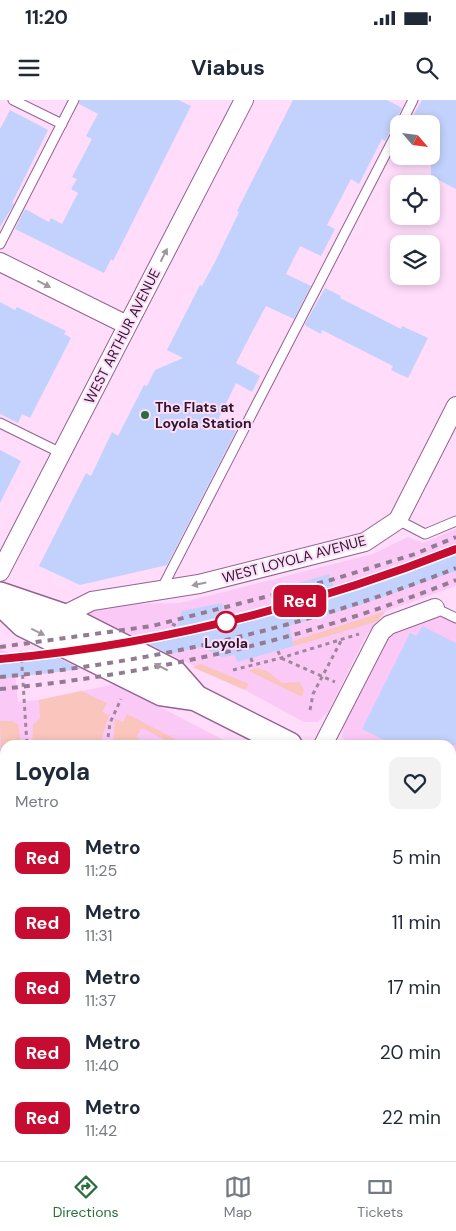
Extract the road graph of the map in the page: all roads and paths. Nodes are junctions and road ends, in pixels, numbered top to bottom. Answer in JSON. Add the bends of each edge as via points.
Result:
{"nodes":[{"id":1,"x":13,"y":100,"type":"edge"},
{"id":2,"x":74,"y":100,"type":"edge"},
{"id":3,"x":244,"y":100,"type":"edge"},
{"id":4,"x":413,"y":100,"type":"edge"},
{"id":5,"x":406,"y":115,"type":"edge"},
{"id":6,"x":62,"y":124,"type":"junction"},
{"id":7,"x":390,"y":145,"type":"edge"},
{"id":8,"x":0,"y":244,"type":"edge"},
{"id":9,"x":0,"y":262,"type":"edge"},
{"id":10,"x":127,"y":325,"type":"junction"},
{"id":11,"x":456,"y":406,"type":"edge"},
{"id":12,"x":0,"y":423,"type":"edge"},
{"id":13,"x":61,"y":453,"type":"junction"},
{"id":14,"x":398,"y":520,"type":"junction"},
{"id":15,"x":456,"y":521,"type":"edge"},
{"id":16,"x":0,"y":572,"type":"edge"},
{"id":17,"x":161,"y":590,"type":"junction"},
{"id":18,"x":0,"y":595,"type":"edge"},
{"id":19,"x":0,"y":602,"type":"edge"},
{"id":20,"x":435,"y":608,"type":"joint"},
{"id":21,"x":62,"y":616,"type":"junction"},
{"id":22,"x":456,"y":618,"type":"edge"},
{"id":23,"x":172,"y":624,"type":"dead end"},
{"id":24,"x":177,"y":626,"type":"dead end"},
{"id":25,"x":364,"y":632,"type":"dead end"},
{"id":26,"x":341,"y":640,"type":"junction"},
{"id":27,"x":22,"y":651,"type":"dead end"},
{"id":28,"x":278,"y":651,"type":"dead end"},
{"id":29,"x":251,"y":658,"type":"dead end"},
{"id":30,"x":281,"y":658,"type":"junction"},
{"id":31,"x":253,"y":665,"type":"junction"},
{"id":32,"x":232,"y":670,"type":"dead end"},
{"id":33,"x":322,"y":677,"type":"junction"},
{"id":34,"x":338,"y":683,"type":"dead end"},
{"id":35,"x":196,"y":698,"type":"junction"},
{"id":36,"x":121,"y":699,"type":"dead end"},
{"id":37,"x":310,"y":710,"type":"dead end"},
{"id":38,"x":27,"y":740,"type":"edge"},
{"id":39,"x":108,"y":740,"type":"edge"},
{"id":40,"x":278,"y":740,"type":"edge"},
{"id":41,"x":326,"y":740,"type":"edge"}],
"edges":[{"from":1,"to":6,"type":"lane"},
{"from":2,"to":6,"type":"lane"},
{"from":10,"to":3,"type":"street","name":"WEST ARTHUR AVENUE","one_way":true},
{"from":4,"to":5,"type":"lane"},
{"from":6,"to":8,"type":"lane"},
{"from":7,"to":17,"type":"lane"},
{"from":9,"to":10,"type":"street","one_way":true},
{"from":10,"to":13,"type":"street","name":"WEST ARTHUR AVENUE"},
{"from":11,"to":14,"type":"street","name":"WEST LOYOLA AVENUE"},
{"from":12,"to":13,"type":"lane"},
{"from":13,"to":16,"type":"street","name":"WEST ARTHUR AVENUE"},
{"from":14,"to":15,"type":"lane","via":[[425,534]]},
{"from":14,"to":17,"type":"street","name":"WEST LOYOLA AVENUE","one_way":true,"via":[[365,542],[200,584]]},
{"from":17,"to":21,"type":"street","name":"WEST LOYOLA AVENUE","via":[[92,601]]},
{"from":18,"to":21,"type":"main road"},
{"from":19,"to":35,"type":"main road","one_way":true,"via":[[23,624],[162,693]]},
{"from":20,"to":22,"type":"lane"},
{"from":20,"to":41,"type":"street","via":[[389,625],[381,632]]},
{"from":35,"to":21,"type":"main road","one_way":true,"via":[[174,673]]},
{"from":23,"to":24,"type":"path"},
{"from":25,"to":26,"type":"path"},
{"from":26,"to":30,"type":"path"},
{"from":26,"to":33,"type":"path"},
{"from":27,"to":38,"type":"path"},
{"from":28,"to":30,"type":"path"},
{"from":29,"to":31,"type":"path"},
{"from":30,"to":31,"type":"path"},
{"from":30,"to":33,"type":"path"},
{"from":31,"to":32,"type":"path"},
{"from":33,"to":34,"type":"path"},
{"from":33,"to":37,"type":"path","via":[[313,694]]},
{"from":35,"to":40,"type":"main road"},
{"from":36,"to":39,"type":"path","via":[[110,722]]}]}
